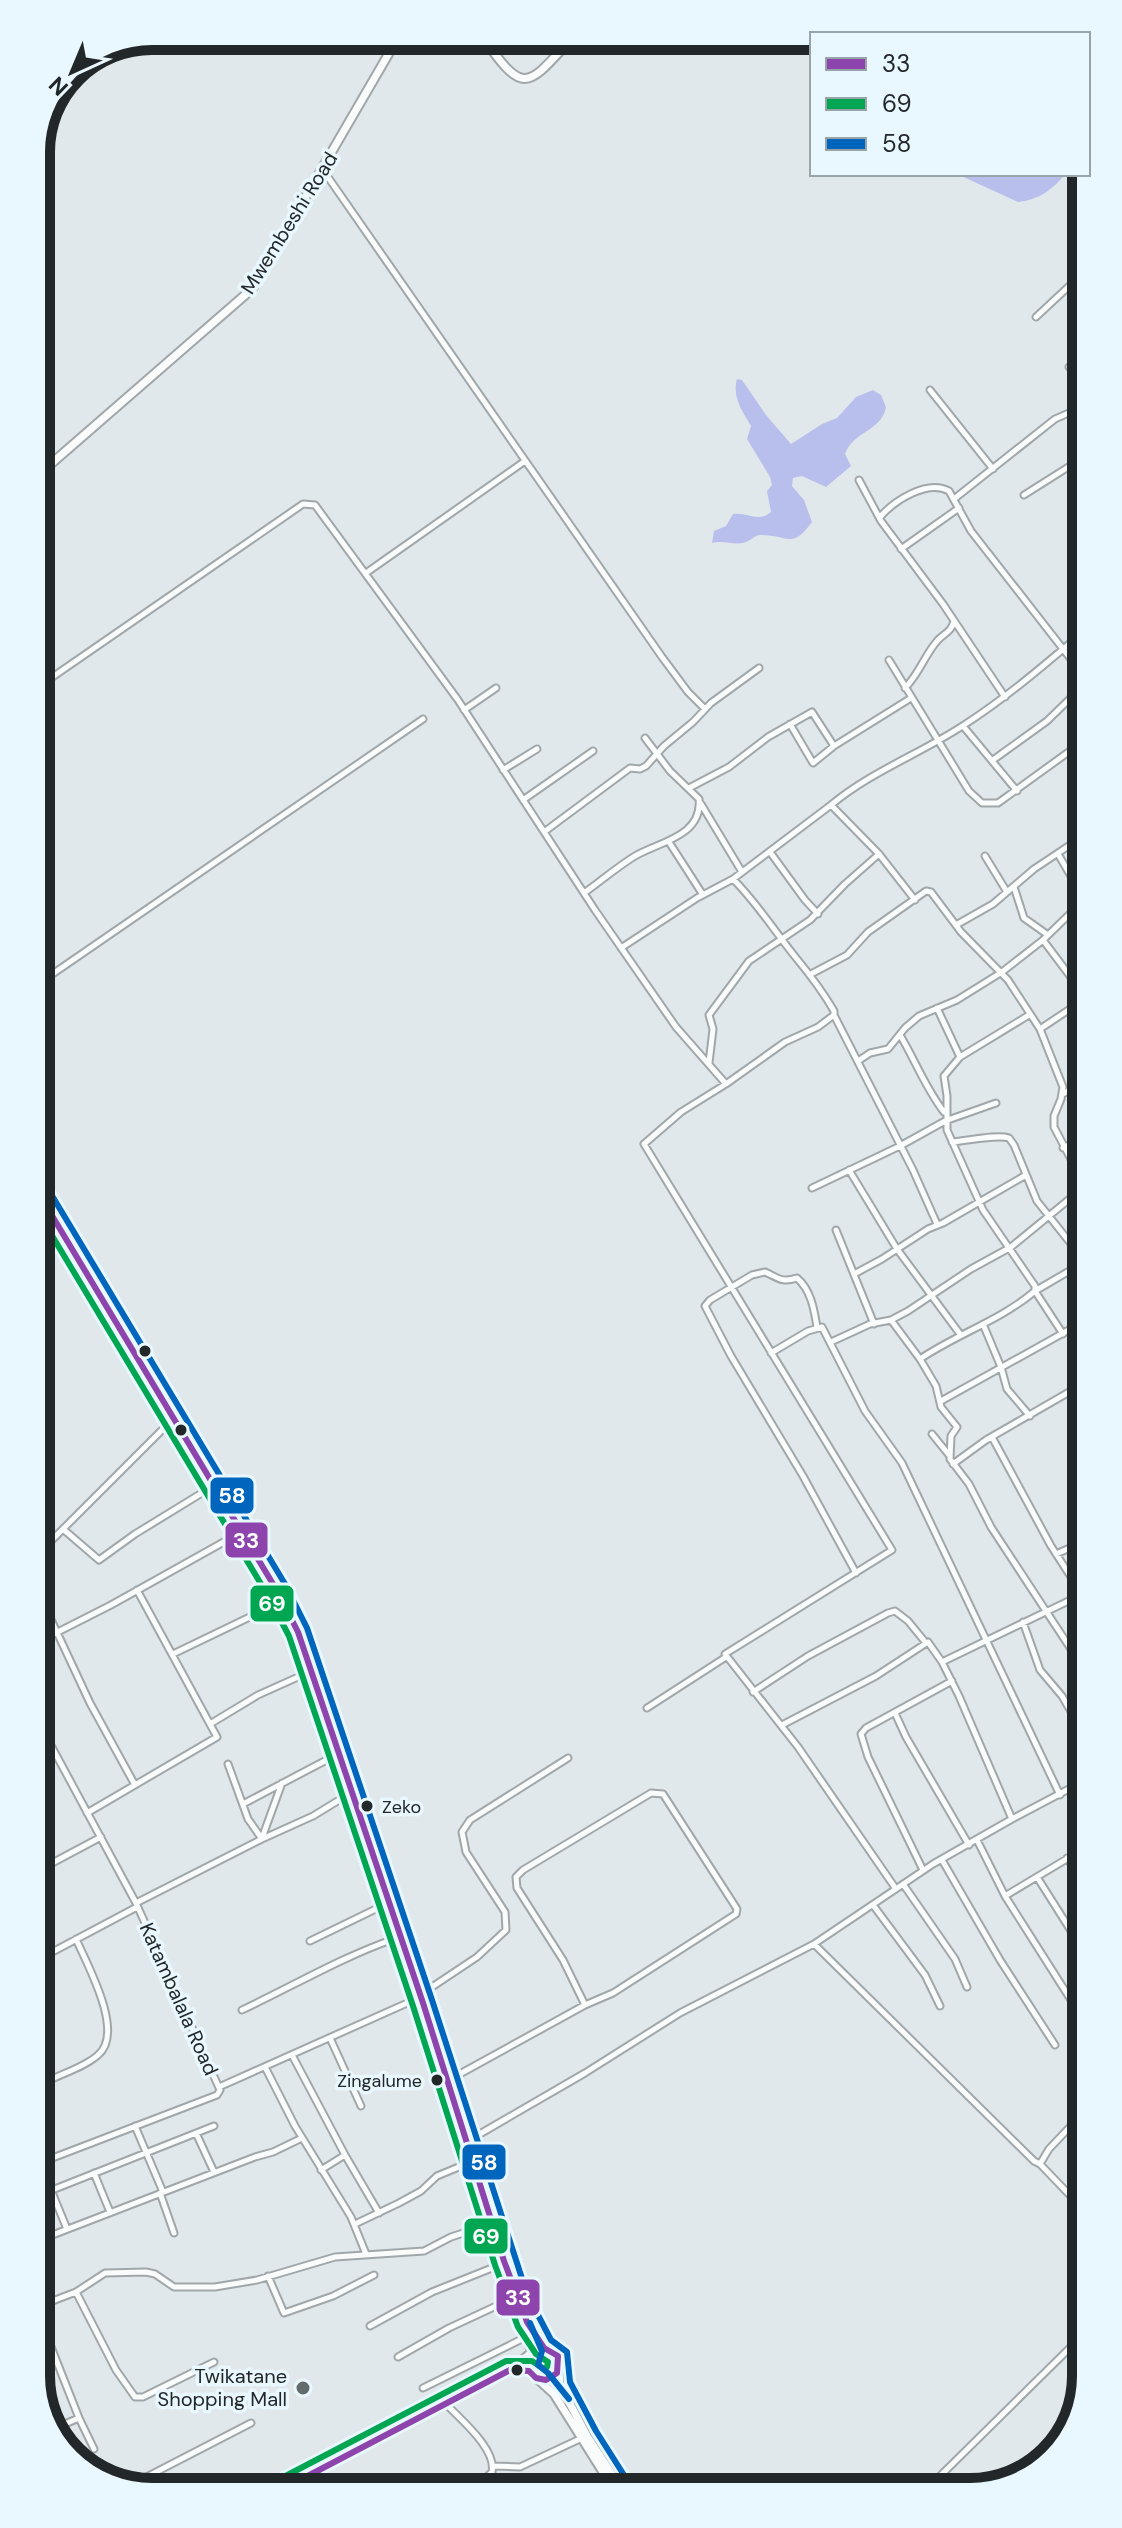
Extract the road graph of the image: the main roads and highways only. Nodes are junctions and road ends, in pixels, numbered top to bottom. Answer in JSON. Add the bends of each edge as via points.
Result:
{"nodes":[{"id":1,"x":391,"y":50,"type":"edge"},
{"id":2,"x":492,"y":50,"type":"edge"},
{"id":3,"x":561,"y":50,"type":"edge"},
{"id":4,"x":50,"y":465,"type":"edge"},
{"id":5,"x":50,"y":1212,"type":"edge"},
{"id":6,"x":50,"y":1224,"type":"edge"},
{"id":7,"x":418,"y":1997,"type":"junction"},
{"id":8,"x":464,"y":2143,"type":"junction"},
{"id":9,"x":544,"y":2348,"type":"junction"},
{"id":10,"x":530,"y":2355,"type":"junction"},
{"id":11,"x":510,"y":2370,"type":"junction"},
{"id":12,"x":529,"y":2371,"type":"junction"},
{"id":13,"x":557,"y":2373,"type":"junction"},
{"id":14,"x":541,"y":2380,"type":"junction"},
{"id":15,"x":584,"y":2437,"type":"junction"},
{"id":16,"x":304,"y":2478,"type":"edge"},
{"id":17,"x":607,"y":2478,"type":"edge"},
{"id":18,"x":614,"y":2478,"type":"edge"}],
"edges":[{"from":1,"to":4,"type":"main road","name":"Mwembeshi Road","via":[[243,299]]},
{"from":2,"to":3,"type":"main road","via":[[519,79],[543,70]]},
{"from":5,"to":7,"type":"main road","via":[[292,1619]]},
{"from":6,"to":7,"type":"main road","via":[[294,1632],[394,1939]]},
{"from":7,"to":8,"type":"main road"},
{"from":7,"to":8,"type":"main road"},
{"from":8,"to":9,"type":"main road","via":[[527,2322]]},
{"from":8,"to":10,"type":"main road","via":[[497,2266]]},
{"from":9,"to":10,"type":"main road"},
{"from":9,"to":13,"type":"main road","via":[[558,2356]]},
{"from":10,"to":11,"type":"main road"},
{"from":10,"to":12,"type":"main road"},
{"from":11,"to":12,"type":"main road"},
{"from":11,"to":16,"type":"main road"},
{"from":12,"to":14,"type":"main road"},
{"from":13,"to":14,"type":"main road"},
{"from":13,"to":15,"type":"main road"},
{"from":14,"to":15,"type":"main road"},
{"from":15,"to":17,"type":"main road"},
{"from":15,"to":18,"type":"main road"}]}
